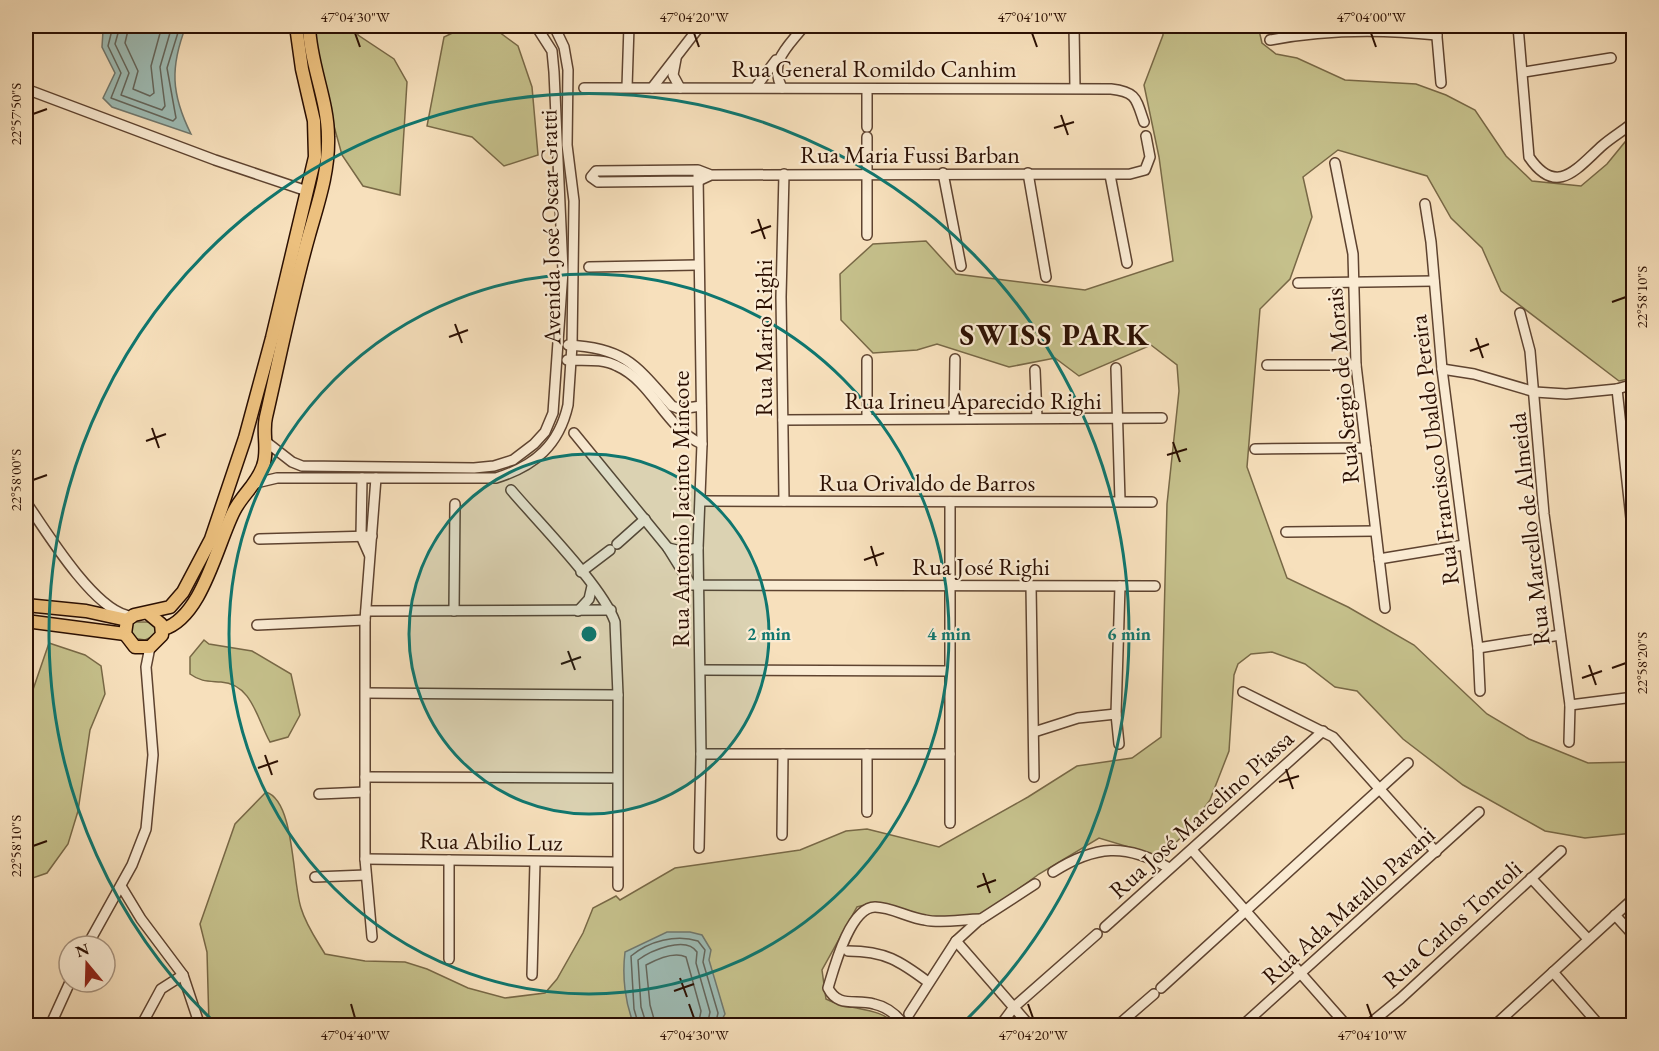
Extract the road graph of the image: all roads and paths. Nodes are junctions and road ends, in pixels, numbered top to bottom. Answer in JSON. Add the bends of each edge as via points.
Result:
{"nodes":[{"id":1,"x":296,"y":26,"type":"edge"},
{"id":2,"x":309,"y":26,"type":"edge"},
{"id":3,"x":536,"y":26,"type":"edge"},
{"id":4,"x":554,"y":26,"type":"edge"},
{"id":5,"x":629,"y":26,"type":"edge"},
{"id":6,"x":700,"y":26,"type":"edge"},
{"id":7,"x":804,"y":26,"type":"edge"},
{"id":8,"x":1074,"y":26,"type":"edge"},
{"id":9,"x":1518,"y":26,"type":"edge"},
{"id":10,"x":1345,"y":28,"type":"edge"},
{"id":11,"x":1437,"y":30,"type":"edge"},
{"id":12,"x":1270,"y":40,"type":"dead end"},
{"id":13,"x":784,"y":51,"type":"junction"},
{"id":14,"x":1611,"y":57,"type":"dead end"},
{"id":15,"x":676,"y":58,"type":"junction"},
{"id":16,"x":1524,"y":72,"type":"junction"},
{"id":17,"x":1441,"y":83,"type":"dead end"},
{"id":18,"x":627,"y":87,"type":"junction"},
{"id":19,"x":756,"y":87,"type":"junction"},
{"id":20,"x":782,"y":87,"type":"junction"},
{"id":21,"x":584,"y":88,"type":"dead end"},
{"id":22,"x":652,"y":88,"type":"junction"},
{"id":23,"x":680,"y":88,"type":"junction"},
{"id":24,"x":1075,"y":88,"type":"junction"},
{"id":25,"x":26,"y":89,"type":"edge"},
{"id":26,"x":867,"y":89,"type":"junction"},
{"id":27,"x":1144,"y":122,"type":"dead end"},
{"id":28,"x":1630,"y":126,"type":"dead end"},
{"id":29,"x":1146,"y":136,"type":"dead end"},
{"id":30,"x":1335,"y":163,"type":"dead end"},
{"id":31,"x":698,"y":170,"type":"junction"},
{"id":32,"x":867,"y":173,"type":"junction"},
{"id":33,"x":943,"y":173,"type":"junction"},
{"id":34,"x":1028,"y":173,"type":"junction"},
{"id":35,"x":784,"y":174,"type":"junction"},
{"id":36,"x":711,"y":175,"type":"junction"},
{"id":37,"x":1110,"y":175,"type":"junction"},
{"id":38,"x":698,"y":181,"type":"junction"},
{"id":39,"x":307,"y":190,"type":"junction"},
{"id":40,"x":1425,"y":204,"type":"dead end"},
{"id":41,"x":867,"y":235,"type":"dead end"},
{"id":42,"x":1127,"y":263,"type":"dead end"},
{"id":43,"x":697,"y":265,"type":"junction"},
{"id":44,"x":961,"y":266,"type":"dead end"},
{"id":45,"x":590,"y":267,"type":"dead end"},
{"id":46,"x":1046,"y":277,"type":"dead end"},
{"id":47,"x":1434,"y":281,"type":"junction"},
{"id":48,"x":1352,"y":282,"type":"junction"},
{"id":49,"x":1298,"y":283,"type":"dead end"},
{"id":50,"x":1520,"y":313,"type":"dead end"},
{"id":51,"x":560,"y":345,"type":"junction"},
{"id":52,"x":572,"y":345,"type":"junction"},
{"id":53,"x":955,"y":359,"type":"dead end"},
{"id":54,"x":558,"y":360,"type":"junction"},
{"id":55,"x":571,"y":360,"type":"junction"},
{"id":56,"x":867,"y":360,"type":"dead end"},
{"id":57,"x":1356,"y":364,"type":"junction"},
{"id":58,"x":1267,"y":365,"type":"dead end"},
{"id":59,"x":1116,"y":368,"type":"dead end"},
{"id":60,"x":1442,"y":369,"type":"junction"},
{"id":61,"x":1035,"y":370,"type":"dead end"},
{"id":62,"x":1634,"y":384,"type":"edge"},
{"id":63,"x":1617,"y":389,"type":"junction"},
{"id":64,"x":1534,"y":392,"type":"junction"},
{"id":65,"x":701,"y":406,"type":"junction"},
{"id":66,"x":954,"y":418,"type":"junction"},
{"id":67,"x":1036,"y":418,"type":"junction"},
{"id":68,"x":1162,"y":418,"type":"dead end"},
{"id":69,"x":867,"y":419,"type":"junction"},
{"id":70,"x":783,"y":420,"type":"junction"},
{"id":71,"x":1116,"y":420,"type":"junction"},
{"id":72,"x":574,"y":434,"type":"dead end"},
{"id":73,"x":245,"y":438,"type":"junction"},
{"id":74,"x":265,"y":441,"type":"junction"},
{"id":75,"x":702,"y":444,"type":"junction"},
{"id":76,"x":1366,"y":448,"type":"junction"},
{"id":77,"x":1255,"y":449,"type":"dead end"},
{"id":78,"x":232,"y":471,"type":"junction"},
{"id":79,"x":362,"y":478,"type":"junction"},
{"id":80,"x":376,"y":478,"type":"junction"},
{"id":81,"x":256,"y":483,"type":"junction"},
{"id":82,"x":511,"y":490,"type":"dead end"},
{"id":83,"x":701,"y":501,"type":"junction"},
{"id":84,"x":784,"y":501,"type":"junction"},
{"id":85,"x":1120,"y":501,"type":"junction"},
{"id":86,"x":26,"y":502,"type":"edge"},
{"id":87,"x":950,"y":502,"type":"junction"},
{"id":88,"x":1152,"y":502,"type":"dead end"},
{"id":89,"x":455,"y":504,"type":"dead end"},
{"id":90,"x":645,"y":519,"type":"junction"},
{"id":91,"x":1375,"y":531,"type":"junction"},
{"id":92,"x":1286,"y":532,"type":"dead end"},
{"id":93,"x":361,"y":536,"type":"junction"},
{"id":94,"x":372,"y":536,"type":"junction"},
{"id":95,"x":259,"y":539,"type":"dead end"},
{"id":96,"x":1464,"y":545,"type":"junction"},
{"id":97,"x":1634,"y":546,"type":"edge"},
{"id":98,"x":668,"y":548,"type":"junction"},
{"id":99,"x":698,"y":548,"type":"junction"},
{"id":100,"x":369,"y":556,"type":"junction"},
{"id":101,"x":1379,"y":559,"type":"junction"},
{"id":102,"x":678,"y":566,"type":"junction"},
{"id":103,"x":698,"y":566,"type":"junction"},
{"id":104,"x":581,"y":572,"type":"junction"},
{"id":105,"x":948,"y":585,"type":"junction"},
{"id":106,"x":592,"y":586,"type":"junction"},
{"id":107,"x":1031,"y":586,"type":"junction"},
{"id":108,"x":1120,"y":586,"type":"junction"},
{"id":109,"x":1155,"y":586,"type":"dead end"},
{"id":110,"x":699,"y":587,"type":"junction"},
{"id":111,"x":91,"y":592,"type":"junction"},
{"id":112,"x":26,"y":605,"type":"edge"},
{"id":113,"x":1385,"y":608,"type":"dead end"},
{"id":114,"x":454,"y":610,"type":"junction"},
{"id":115,"x":611,"y":610,"type":"junction"},
{"id":116,"x":86,"y":611,"type":"junction"},
{"id":117,"x":578,"y":611,"type":"junction"},
{"id":118,"x":149,"y":614,"type":"junction"},
{"id":119,"x":366,"y":615,"type":"junction"},
{"id":120,"x":131,"y":618,"type":"junction"},
{"id":121,"x":26,"y":621,"type":"edge"},
{"id":122,"x":257,"y":625,"type":"dead end"},
{"id":123,"x":163,"y":629,"type":"junction"},
{"id":124,"x":125,"y":634,"type":"junction"},
{"id":125,"x":1560,"y":635,"type":"junction"},
{"id":126,"x":135,"y":647,"type":"junction"},
{"id":127,"x":150,"y":647,"type":"junction"},
{"id":128,"x":1478,"y":648,"type":"junction"},
{"id":129,"x":146,"y":667,"type":"junction"},
{"id":130,"x":700,"y":670,"type":"junction"},
{"id":131,"x":949,"y":671,"type":"junction"},
{"id":132,"x":1480,"y":691,"type":"dead end"},
{"id":133,"x":1243,"y":692,"type":"dead end"},
{"id":134,"x":366,"y":693,"type":"junction"},
{"id":135,"x":618,"y":694,"type":"junction"},
{"id":136,"x":1634,"y":697,"type":"edge"},
{"id":137,"x":1570,"y":705,"type":"junction"},
{"id":138,"x":1116,"y":714,"type":"junction"},
{"id":139,"x":1323,"y":731,"type":"junction"},
{"id":140,"x":1034,"y":732,"type":"junction"},
{"id":141,"x":1569,"y":742,"type":"dead end"},
{"id":142,"x":1119,"y":744,"type":"dead end"},
{"id":143,"x":701,"y":754,"type":"junction"},
{"id":144,"x":783,"y":754,"type":"junction"},
{"id":145,"x":867,"y":754,"type":"junction"},
{"id":146,"x":950,"y":754,"type":"junction"},
{"id":147,"x":1408,"y":763,"type":"dead end"},
{"id":148,"x":365,"y":777,"type":"junction"},
{"id":149,"x":1034,"y":777,"type":"dead end"},
{"id":150,"x":617,"y":778,"type":"junction"},
{"id":151,"x":1378,"y":790,"type":"junction"},
{"id":152,"x":365,"y":792,"type":"junction"},
{"id":153,"x":319,"y":794,"type":"dead end"},
{"id":154,"x":867,"y":812,"type":"dead end"},
{"id":155,"x":1479,"y":812,"type":"dead end"},
{"id":156,"x":950,"y":823,"type":"dead end"},
{"id":157,"x":782,"y":835,"type":"dead end"},
{"id":158,"x":699,"y":848,"type":"dead end"},
{"id":159,"x":1192,"y":850,"type":"junction"},
{"id":160,"x":1562,"y":851,"type":"dead end"},
{"id":161,"x":1436,"y":852,"type":"junction"},
{"id":162,"x":365,"y":859,"type":"junction"},
{"id":163,"x":449,"y":860,"type":"junction"},
{"id":164,"x":535,"y":862,"type":"junction"},
{"id":165,"x":617,"y":862,"type":"junction"},
{"id":166,"x":1169,"y":868,"type":"junction"},
{"id":167,"x":1053,"y":872,"type":"dead end"},
{"id":168,"x":366,"y":875,"type":"junction"},
{"id":169,"x":315,"y":877,"type":"dead end"},
{"id":170,"x":1531,"y":878,"type":"junction"},
{"id":171,"x":1035,"y":884,"type":"dead end"},
{"id":172,"x":121,"y":885,"type":"junction"},
{"id":173,"x":618,"y":886,"type":"dead end"},
{"id":174,"x":1634,"y":898,"type":"edge"},
{"id":175,"x":1245,"y":912,"type":"junction"},
{"id":176,"x":1615,"y":915,"type":"junction"},
{"id":177,"x":981,"y":919,"type":"junction"},
{"id":178,"x":1105,"y":927,"type":"dead end"},
{"id":179,"x":93,"y":934,"type":"edge"},
{"id":180,"x":1097,"y":934,"type":"dead end"},
{"id":181,"x":1634,"y":936,"type":"edge"},
{"id":182,"x":372,"y":937,"type":"dead end"},
{"id":183,"x":1588,"y":939,"type":"junction"},
{"id":184,"x":956,"y":941,"type":"junction"},
{"id":185,"x":848,"y":951,"type":"dead end"},
{"id":186,"x":448,"y":959,"type":"dead end"},
{"id":187,"x":1553,"y":972,"type":"junction"},
{"id":188,"x":1302,"y":974,"type":"junction"},
{"id":189,"x":183,"y":975,"type":"junction"},
{"id":190,"x":532,"y":975,"type":"dead end"},
{"id":191,"x":928,"y":982,"type":"junction"},
{"id":192,"x":65,"y":994,"type":"edge"},
{"id":193,"x":1014,"y":1007,"type":"junction"},
{"id":194,"x":909,"y":1014,"type":"dead end"},
{"id":195,"x":50,"y":1026,"type":"edge"},
{"id":196,"x":141,"y":1026,"type":"edge"},
{"id":197,"x":200,"y":1026,"type":"edge"},
{"id":198,"x":906,"y":1026,"type":"edge"},
{"id":199,"x":1000,"y":1026,"type":"edge"},
{"id":200,"x":1030,"y":1026,"type":"edge"},
{"id":201,"x":1118,"y":1026,"type":"edge"},
{"id":202,"x":1242,"y":1026,"type":"edge"},
{"id":203,"x":1347,"y":1026,"type":"edge"},
{"id":204,"x":1367,"y":1026,"type":"edge"},
{"id":205,"x":1494,"y":1026,"type":"edge"},
{"id":206,"x":1600,"y":1026,"type":"edge"}],
"edges":[{"from":1,"to":39,"type":"main road","via":[[315,139],[314,167]]},
{"from":2,"to":74,"type":"main road","via":[[327,120],[327,157],[321,197],[265,419]]},
{"from":3,"to":51,"type":"street","name":"Avenida José Oscar Gratti","via":[[552,51],[554,72],[563,271]]},
{"from":4,"to":52,"type":"street","name":"Avenida José Oscar Gratti","via":[[564,47],[568,69],[566,136],[573,201]]},
{"from":5,"to":18,"type":"street"},
{"from":6,"to":15,"type":"street"},
{"from":7,"to":13,"type":"street"},
{"from":8,"to":24,"type":"street"},
{"from":9,"to":16,"type":"street"},
{"from":10,"to":11,"type":"street"},
{"from":10,"to":12,"type":"street"},
{"from":11,"to":17,"type":"street"},
{"from":13,"to":19,"type":"street"},
{"from":13,"to":20,"type":"street","via":[[775,69]]},
{"from":14,"to":16,"type":"street"},
{"from":15,"to":22,"type":"street"},
{"from":15,"to":23,"type":"street","via":[[674,75]]},
{"from":16,"to":28,"type":"street","via":[[1529,157],[1537,169],[1549,176],[1574,172]]},
{"from":18,"to":21,"type":"street","name":"Rua General Romildo Canhim"},
{"from":18,"to":22,"type":"street","name":"Rua General Romildo Canhim"},
{"from":19,"to":20,"type":"street","name":"Rua General Romildo Canhim"},
{"from":19,"to":23,"type":"street","name":"Rua General Romildo Canhim"},
{"from":20,"to":26,"type":"street","name":"Rua General Romildo Canhim"},
{"from":22,"to":23,"type":"street","name":"Rua General Romildo Canhim"},
{"from":24,"to":26,"type":"street","name":"Rua General Romildo Canhim"},
{"from":24,"to":27,"type":"street","name":"Rua General Romildo Canhim","via":[[1128,92],[1135,97]]},
{"from":25,"to":39,"type":"street"},
{"from":26,"to":32,"type":"street"},
{"from":29,"to":37,"type":"street","via":[[1150,157],[1145,170]]},
{"from":30,"to":48,"type":"street","name":"Rua Sergio de Morais","via":[[1349,225]]},
{"from":31,"to":36,"type":"street","name":"Rua Maria Fussi Barban"},
{"from":31,"to":38,"type":"street","name":"Rua Antonio Jacinto Mincote"},
{"from":31,"to":38,"type":"street","via":[[596,171],[591,177],[598,182]]},
{"from":32,"to":33,"type":"street","name":"Rua Maria Fussi Barban"},
{"from":32,"to":35,"type":"street","name":"Rua Maria Fussi Barban"},
{"from":32,"to":41,"type":"street"},
{"from":33,"to":34,"type":"street","name":"Rua Maria Fussi Barban"},
{"from":33,"to":44,"type":"street"},
{"from":34,"to":37,"type":"street","name":"Rua Maria Fussi Barban"},
{"from":34,"to":46,"type":"street"},
{"from":35,"to":36,"type":"street","name":"Rua Maria Fussi Barban"},
{"from":35,"to":70,"type":"street","name":"Rua Mario Righi"},
{"from":36,"to":38,"type":"street","name":"Rua Maria Fussi Barban"},
{"from":37,"to":42,"type":"street"},
{"from":38,"to":43,"type":"street","name":"Rua Antonio Jacinto Mincote"},
{"from":39,"to":73,"type":"main road"},
{"from":40,"to":47,"type":"street","name":"Rua Francisco Ubaldo Pereira"},
{"from":43,"to":45,"type":"street"},
{"from":43,"to":65,"type":"street","name":"Rua Antonio Jacinto Mincote"},
{"from":47,"to":48,"type":"street"},
{"from":47,"to":60,"type":"street","name":"Rua Francisco Ubaldo Pereira"},
{"from":48,"to":49,"type":"street"},
{"from":48,"to":57,"type":"street","name":"Rua Sergio de Morais"},
{"from":50,"to":64,"type":"street","name":"Rua Marcello de Almeida","via":[[1527,332]]},
{"from":51,"to":52,"type":"street"},
{"from":51,"to":54,"type":"street","name":"Avenida José Oscar Gratti"},
{"from":52,"to":55,"type":"street","name":"Avenida José Oscar Gratti"},
{"from":52,"to":65,"type":"street","via":[[612,351],[623,357],[672,406]]},
{"from":53,"to":66,"type":"street"},
{"from":54,"to":55,"type":"street"},
{"from":54,"to":74,"type":"street","name":"Avenida José Oscar Gratti","via":[[553,413],[545,432],[525,452],[495,466],[302,466]]},
{"from":55,"to":75,"type":"street","via":[[619,366],[631,374],[686,437]]},
{"from":55,"to":80,"type":"street","name":"Avenida José Oscar Gratti","via":[[564,424],[549,448],[527,467],[477,480]]},
{"from":56,"to":69,"type":"street"},
{"from":57,"to":58,"type":"street"},
{"from":57,"to":76,"type":"street","name":"Rua Sergio de Morais"},
{"from":59,"to":71,"type":"street"},
{"from":60,"to":64,"type":"street","via":[[1455,369]]},
{"from":60,"to":96,"type":"street","name":"Rua Francisco Ubaldo Pereira"},
{"from":61,"to":67,"type":"street"},
{"from":62,"to":63,"type":"street"},
{"from":63,"to":64,"type":"street","via":[[1566,394]]},
{"from":63,"to":97,"type":"street"},
{"from":64,"to":125,"type":"street","name":"Rua Marcello de Almeida"},
{"from":65,"to":75,"type":"street","name":"Rua Antonio Jacinto Mincote"},
{"from":66,"to":67,"type":"street","name":"Rua Irineu Aparecido Righi"},
{"from":66,"to":69,"type":"street","name":"Rua Irineu Aparecido Righi"},
{"from":67,"to":71,"type":"street","name":"Rua Irineu Aparecido Righi"},
{"from":68,"to":71,"type":"street","name":"Rua Irineu Aparecido Righi"},
{"from":69,"to":70,"type":"street","name":"Rua Irineu Aparecido Righi"},
{"from":70,"to":84,"type":"street","name":"Rua Mario Righi"},
{"from":71,"to":85,"type":"street"},
{"from":72,"to":90,"type":"street"},
{"from":73,"to":74,"type":"main road"},
{"from":73,"to":78,"type":"main road"},
{"from":74,"to":81,"type":"main road","via":[[266,458]]},
{"from":75,"to":83,"type":"street","name":"Rua Antonio Jacinto Mincote"},
{"from":76,"to":77,"type":"street"},
{"from":76,"to":91,"type":"street","name":"Rua Sergio de Morais"},
{"from":78,"to":81,"type":"main road","via":[[241,481]]},
{"from":78,"to":118,"type":"main road","via":[[211,539],[196,571],[177,601]]},
{"from":79,"to":80,"type":"street","name":"Avenida José Oscar Gratti"},
{"from":79,"to":81,"type":"street","name":"Avenida José Oscar Gratti","via":[[277,478]]},
{"from":79,"to":93,"type":"street"},
{"from":80,"to":94,"type":"street"},
{"from":81,"to":123,"type":"main road","via":[[232,514],[209,574],[194,600],[177,621]]},
{"from":82,"to":104,"type":"street"},
{"from":83,"to":84,"type":"street","name":"Rua Orivaldo de Barros"},
{"from":83,"to":99,"type":"street","name":"Rua Antonio Jacinto Mincote"},
{"from":84,"to":87,"type":"street","name":"Rua Orivaldo de Barros"},
{"from":85,"to":87,"type":"street","name":"Rua Orivaldo de Barros"},
{"from":85,"to":88,"type":"street","name":"Rua Orivaldo de Barros"},
{"from":86,"to":111,"type":"street"},
{"from":87,"to":105,"type":"street"},
{"from":89,"to":114,"type":"street"},
{"from":90,"to":98,"type":"street"},
{"from":90,"to":104,"type":"street"},
{"from":91,"to":92,"type":"street"},
{"from":91,"to":101,"type":"street","name":"Rua Sergio de Morais"},
{"from":93,"to":94,"type":"street"},
{"from":93,"to":95,"type":"street"},
{"from":93,"to":100,"type":"street"},
{"from":94,"to":100,"type":"street"},
{"from":96,"to":101,"type":"street"},
{"from":96,"to":128,"type":"street","name":"Rua Francisco Ubaldo Pereira"},
{"from":98,"to":99,"type":"street"},
{"from":98,"to":102,"type":"street"},
{"from":99,"to":103,"type":"street","name":"Rua Antonio Jacinto Mincote"},
{"from":100,"to":119,"type":"street"},
{"from":101,"to":113,"type":"street","name":"Rua Sergio de Morais"},
{"from":102,"to":103,"type":"street"},
{"from":102,"to":110,"type":"street","via":[[687,583]]},
{"from":103,"to":110,"type":"street","name":"Rua Antonio Jacinto Mincote"},
{"from":104,"to":106,"type":"street"},
{"from":105,"to":107,"type":"street","name":"Rua José Righi"},
{"from":105,"to":110,"type":"street","name":"Rua José Righi"},
{"from":105,"to":131,"type":"street"},
{"from":106,"to":115,"type":"street"},
{"from":106,"to":117,"type":"street","via":[[589,599]]},
{"from":107,"to":108,"type":"street","name":"Rua José Righi"},
{"from":107,"to":140,"type":"street"},
{"from":108,"to":109,"type":"street","name":"Rua José Righi"},
{"from":108,"to":138,"type":"street"},
{"from":110,"to":130,"type":"street","name":"Rua Antonio Jacinto Mincote"},
{"from":111,"to":116,"type":"street"},
{"from":111,"to":120,"type":"street"},
{"from":112,"to":116,"type":"main road"},
{"from":114,"to":117,"type":"street"},
{"from":114,"to":119,"type":"street"},
{"from":115,"to":117,"type":"street"},
{"from":115,"to":135,"type":"street","via":[[617,635]]},
{"from":116,"to":120,"type":"main road"},
{"from":118,"to":120,"type":"main road"},
{"from":118,"to":123,"type":"main road","via":[[158,619]]},
{"from":119,"to":122,"type":"street"},
{"from":119,"to":134,"type":"street"},
{"from":120,"to":124,"type":"main road"},
{"from":121,"to":124,"type":"main road"},
{"from":123,"to":127,"type":"main road","via":[[160,640]]},
{"from":124,"to":126,"type":"main road"},
{"from":125,"to":128,"type":"street"},
{"from":125,"to":137,"type":"street","name":"Rua Marcello de Almeida"},
{"from":126,"to":127,"type":"main road"},
{"from":126,"to":129,"type":"street"},
{"from":127,"to":129,"type":"street"},
{"from":128,"to":132,"type":"street","name":"Rua Francisco Ubaldo Pereira"},
{"from":129,"to":172,"type":"street","via":[[153,755],[149,810],[146,829]]},
{"from":130,"to":131,"type":"street"},
{"from":130,"to":143,"type":"street","name":"Rua Antonio Jacinto Mincote"},
{"from":131,"to":146,"type":"street"},
{"from":133,"to":139,"type":"street"},
{"from":134,"to":135,"type":"street"},
{"from":134,"to":148,"type":"street"},
{"from":135,"to":150,"type":"street"},
{"from":136,"to":137,"type":"street"},
{"from":137,"to":141,"type":"street","name":"Rua Marcello de Almeida"},
{"from":138,"to":140,"type":"street","via":[[1078,718]]},
{"from":138,"to":142,"type":"street"},
{"from":139,"to":151,"type":"street","via":[[1338,742]]},
{"from":139,"to":159,"type":"street","name":"Rua José Marcelino Piassa"},
{"from":140,"to":149,"type":"street"},
{"from":143,"to":144,"type":"street"},
{"from":143,"to":158,"type":"street","name":"Rua Antonio Jacinto Mincote"},
{"from":144,"to":145,"type":"street"},
{"from":144,"to":157,"type":"street"},
{"from":145,"to":146,"type":"street"},
{"from":145,"to":154,"type":"street"},
{"from":146,"to":156,"type":"street"},
{"from":147,"to":151,"type":"street"},
{"from":148,"to":150,"type":"street"},
{"from":148,"to":152,"type":"street"},
{"from":150,"to":165,"type":"street"},
{"from":151,"to":161,"type":"street"},
{"from":151,"to":175,"type":"street"},
{"from":152,"to":153,"type":"street"},
{"from":152,"to":162,"type":"street"},
{"from":155,"to":161,"type":"street","name":"Rua Ada Matallo Pavani"},
{"from":159,"to":166,"type":"street","name":"Rua José Marcelino Piassa"},
{"from":159,"to":175,"type":"street"},
{"from":160,"to":170,"type":"street","name":"Rua Carlos Tontoli"},
{"from":161,"to":188,"type":"street","name":"Rua Ada Matallo Pavani"},
{"from":162,"to":163,"type":"street","name":"Rua Abilio Luz"},
{"from":162,"to":168,"type":"street"},
{"from":163,"to":164,"type":"street","name":"Rua Abilio Luz"},
{"from":163,"to":186,"type":"street"},
{"from":164,"to":165,"type":"street","name":"Rua Abilio Luz"},
{"from":164,"to":190,"type":"street"},
{"from":165,"to":173,"type":"street"},
{"from":166,"to":167,"type":"street","via":[[1148,856],[1118,850],[1087,854]]},
{"from":166,"to":178,"type":"street","name":"Rua José Marcelino Piassa"},
{"from":168,"to":169,"type":"street"},
{"from":168,"to":182,"type":"street"},
{"from":170,"to":183,"type":"street"},
{"from":170,"to":204,"type":"street","name":"Rua Carlos Tontoli"},
{"from":171,"to":177,"type":"street"},
{"from":172,"to":179,"type":"street"},
{"from":172,"to":189,"type":"street"},
{"from":174,"to":176,"type":"street"},
{"from":175,"to":188,"type":"street"},
{"from":175,"to":201,"type":"street"},
{"from":176,"to":181,"type":"street"},
{"from":176,"to":183,"type":"street"},
{"from":177,"to":184,"type":"street"},
{"from":177,"to":198,"type":"street","via":[[926,921],[877,906],[861,913],[841,945],[828,988],[840,1002],[874,1004],[894,1012]]},
{"from":180,"to":193,"type":"street"},
{"from":183,"to":187,"type":"street"},
{"from":184,"to":191,"type":"street"},
{"from":184,"to":193,"type":"street"},
{"from":185,"to":191,"type":"street","via":[[869,951],[898,960]]},
{"from":187,"to":205,"type":"street"},
{"from":187,"to":206,"type":"street"},
{"from":188,"to":202,"type":"street","name":"Rua Ada Matallo Pavani"},
{"from":188,"to":203,"type":"street"},
{"from":189,"to":196,"type":"street","via":[[161,988]]},
{"from":189,"to":197,"type":"street"},
{"from":191,"to":194,"type":"street"},
{"from":192,"to":195,"type":"street"},
{"from":193,"to":199,"type":"street"},
{"from":193,"to":200,"type":"street"}]}
